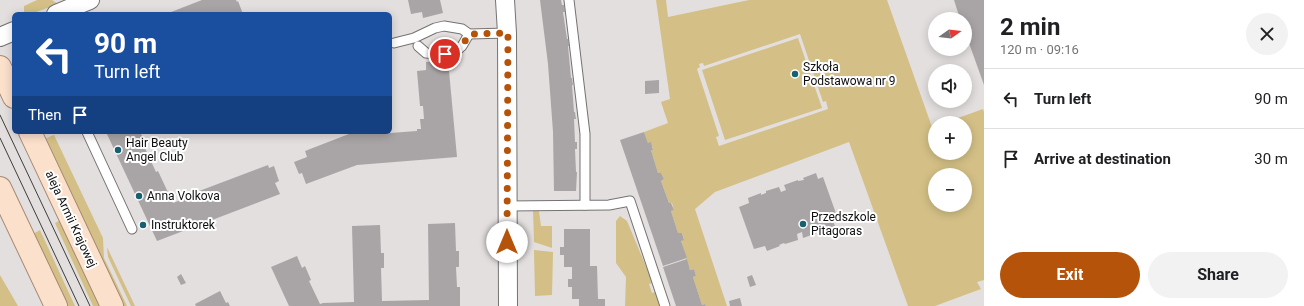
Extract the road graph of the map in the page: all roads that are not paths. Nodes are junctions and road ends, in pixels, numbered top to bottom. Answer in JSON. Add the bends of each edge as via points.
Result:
{"nodes":[{"id":1,"x":505,"y":0,"type":"edge"},
{"id":2,"x":569,"y":0,"type":"edge"},
{"id":3,"x":83,"y":6,"type":"edge"},
{"id":4,"x":63,"y":12,"type":"edge"},
{"id":5,"x":12,"y":32,"type":"edge"},
{"id":6,"x":508,"y":33,"type":"junction"},
{"id":7,"x":470,"y":34,"type":"junction"},
{"id":8,"x":0,"y":37,"type":"edge"},
{"id":9,"x":394,"y":43,"type":"dead end"},
{"id":10,"x":418,"y":46,"type":"dead end"},
{"id":11,"x":0,"y":67,"type":"edge"},
{"id":12,"x":12,"y":93,"type":"edge"},
{"id":13,"x":31,"y":134,"type":"edge"},
{"id":14,"x":88,"y":134,"type":"edge"},
{"id":15,"x":0,"y":188,"type":"edge"},
{"id":16,"x":585,"y":205,"type":"junction"},
{"id":17,"x":507,"y":206,"type":"junction"},
{"id":18,"x":132,"y":229,"type":"dead end"},
{"id":19,"x":56,"y":306,"type":"edge"},
{"id":20,"x":112,"y":306,"type":"edge"},
{"id":21,"x":508,"y":306,"type":"edge"},
{"id":22,"x":664,"y":306,"type":"edge"}],
"edges":[{"from":1,"to":6,"type":"street"},
{"from":2,"to":16,"type":"lane","via":[[585,134]]},
{"from":3,"to":4,"type":"street"},
{"from":5,"to":8,"type":"street"},
{"from":6,"to":7,"type":"lane"},
{"from":6,"to":17,"type":"street"},
{"from":7,"to":9,"type":"lane","via":[[462,29],[444,26]]},
{"from":7,"to":10,"type":"lane","via":[[455,52],[426,53]]},
{"from":11,"to":12,"type":"main road"},
{"from":13,"to":20,"type":"main road","name":"aleja Armii Krajowej"},
{"from":14,"to":18,"type":"lane"},
{"from":15,"to":19,"type":"main road"},
{"from":16,"to":17,"type":"lane"},
{"from":16,"to":22,"type":"lane","via":[[609,206],[630,201]]},
{"from":17,"to":21,"type":"street"}]}
